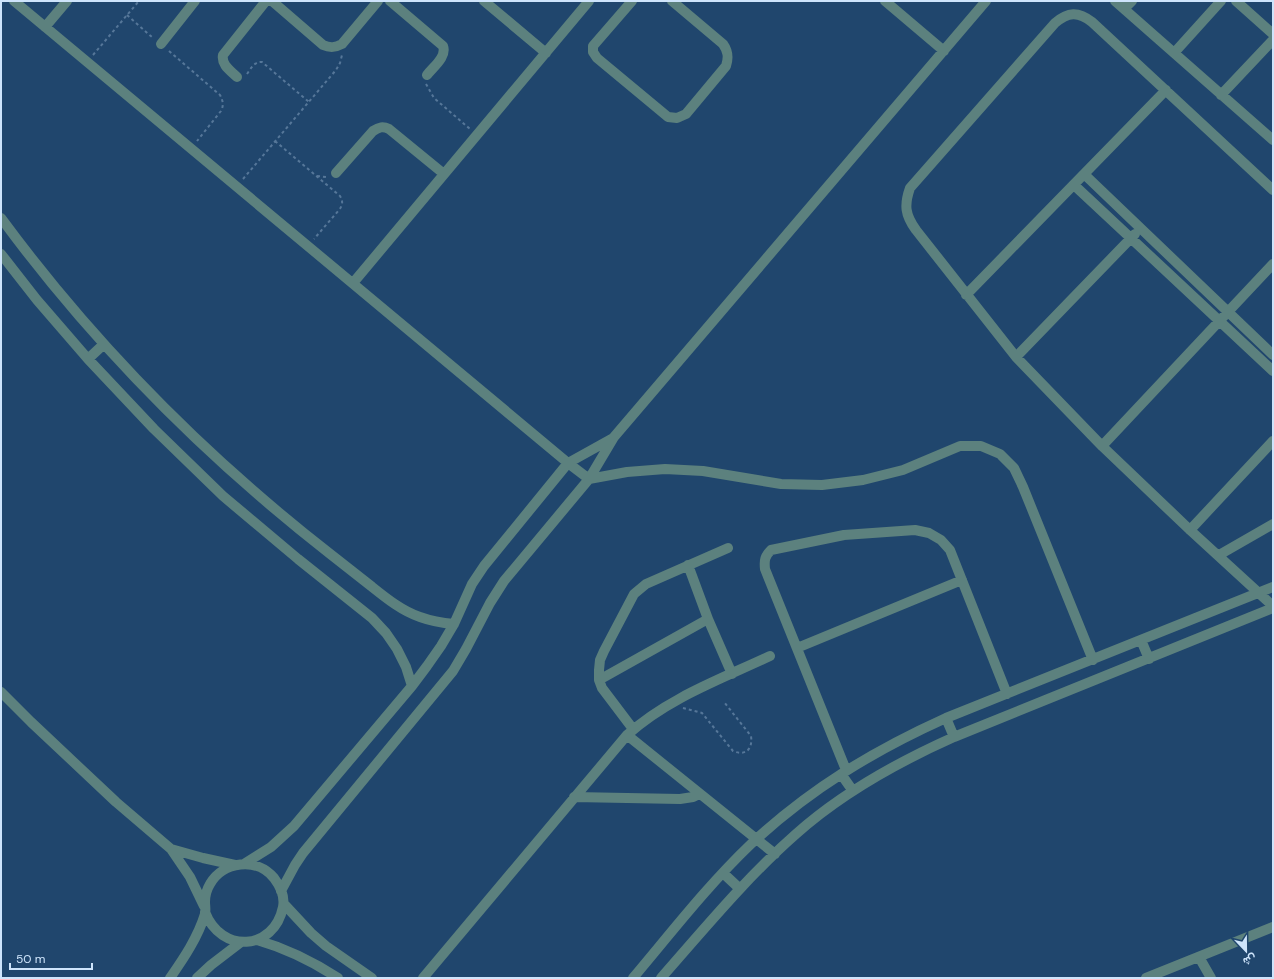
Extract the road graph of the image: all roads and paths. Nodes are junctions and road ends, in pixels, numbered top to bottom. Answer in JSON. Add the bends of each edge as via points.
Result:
{"nodes":[{"id":1,"x":14,"y":1,"type":"edge"},
{"id":2,"x":67,"y":1,"type":"edge"},
{"id":3,"x":139,"y":1,"type":"edge"},
{"id":4,"x":266,"y":1,"type":"edge"},
{"id":5,"x":272,"y":1,"type":"edge"},
{"id":6,"x":378,"y":1,"type":"edge"},
{"id":7,"x":390,"y":1,"type":"edge"},
{"id":8,"x":484,"y":1,"type":"edge"},
{"id":9,"x":589,"y":1,"type":"edge"},
{"id":10,"x":632,"y":1,"type":"edge"},
{"id":11,"x":672,"y":1,"type":"edge"},
{"id":12,"x":885,"y":1,"type":"edge"},
{"id":13,"x":986,"y":1,"type":"edge"},
{"id":14,"x":1115,"y":1,"type":"edge"},
{"id":15,"x":1132,"y":1,"type":"edge"},
{"id":16,"x":1221,"y":1,"type":"edge"},
{"id":17,"x":1236,"y":1,"type":"edge"},
{"id":18,"x":190,"y":3,"type":"edge"},
{"id":19,"x":1124,"y":9,"type":"junction"},
{"id":20,"x":127,"y":15,"type":"junction"},
{"id":21,"x":46,"y":27,"type":"junction"},
{"id":22,"x":1273,"y":34,"type":"edge"},
{"id":23,"x":1273,"y":40,"type":"edge"},
{"id":24,"x":161,"y":44,"type":"junction"},
{"id":25,"x":342,"y":44,"type":"junction"},
{"id":26,"x":944,"y":50,"type":"junction"},
{"id":27,"x":546,"y":53,"type":"junction"},
{"id":28,"x":1174,"y":53,"type":"junction"},
{"id":29,"x":88,"y":62,"type":"junction"},
{"id":30,"x":427,"y":75,"type":"joint"},
{"id":31,"x":237,"y":77,"type":"joint"},
{"id":32,"x":1166,"y":90,"type":"junction"},
{"id":33,"x":1221,"y":95,"type":"junction"},
{"id":34,"x":309,"y":102,"type":"junction"},
{"id":35,"x":477,"y":135,"type":"junction"},
{"id":36,"x":1272,"y":138,"type":"edge"},
{"id":37,"x":275,"y":141,"type":"junction"},
{"id":38,"x":191,"y":148,"type":"junction"},
{"id":39,"x":336,"y":173,"type":"dead end"},
{"id":40,"x":444,"y":174,"type":"junction"},
{"id":41,"x":1084,"y":174,"type":"junction"},
{"id":42,"x":1074,"y":184,"type":"junction"},
{"id":43,"x":237,"y":186,"type":"junction"},
{"id":44,"x":1273,"y":190,"type":"edge"},
{"id":45,"x":1,"y":218,"type":"edge"},
{"id":46,"x":1141,"y":228,"type":"junction"},
{"id":47,"x":1131,"y":238,"type":"junction"},
{"id":48,"x":308,"y":245,"type":"junction"},
{"id":49,"x":1,"y":254,"type":"edge"},
{"id":50,"x":1273,"y":264,"type":"edge"},
{"id":51,"x":354,"y":283,"type":"junction"},
{"id":52,"x":966,"y":295,"type":"junction"},
{"id":53,"x":1228,"y":312,"type":"junction"},
{"id":54,"x":1219,"y":321,"type":"junction"},
{"id":55,"x":104,"y":344,"type":"junction"},
{"id":56,"x":1273,"y":354,"type":"edge"},
{"id":57,"x":1016,"y":357,"type":"junction"},
{"id":58,"x":88,"y":359,"type":"junction"},
{"id":59,"x":1273,"y":371,"type":"edge"},
{"id":60,"x":614,"y":437,"type":"junction"},
{"id":61,"x":1273,"y":442,"type":"edge"},
{"id":62,"x":1102,"y":446,"type":"junction"},
{"id":63,"x":568,"y":463,"type":"junction"},
{"id":64,"x":589,"y":479,"type":"junction"},
{"id":65,"x":1273,"y":524,"type":"edge"},
{"id":66,"x":1190,"y":530,"type":"junction"},
{"id":67,"x":728,"y":548,"type":"dead end"},
{"id":68,"x":1219,"y":555,"type":"junction"},
{"id":69,"x":688,"y":566,"type":"junction"},
{"id":70,"x":962,"y":580,"type":"junction"},
{"id":71,"x":1273,"y":587,"type":"edge"},
{"id":72,"x":1259,"y":592,"type":"junction"},
{"id":73,"x":1273,"y":607,"type":"edge"},
{"id":74,"x":708,"y":619,"type":"junction"},
{"id":75,"x":454,"y":624,"type":"junction"},
{"id":76,"x":1141,"y":640,"type":"junction"},
{"id":77,"x":797,"y":648,"type":"junction"},
{"id":78,"x":770,"y":656,"type":"dead end"},
{"id":79,"x":1149,"y":658,"type":"junction"},
{"id":80,"x":1092,"y":660,"type":"junction"},
{"id":81,"x":732,"y":674,"type":"junction"},
{"id":82,"x":599,"y":680,"type":"junction"},
{"id":83,"x":412,"y":686,"type":"junction"},
{"id":84,"x":1,"y":692,"type":"edge"},
{"id":85,"x":1007,"y":694,"type":"junction"},
{"id":86,"x":724,"y":702,"type":"dead end"},
{"id":87,"x":670,"y":705,"type":"junction"},
{"id":88,"x":946,"y":718,"type":"junction"},
{"id":89,"x":630,"y":732,"type":"junction"},
{"id":90,"x":954,"y":737,"type":"junction"},
{"id":91,"x":843,"y":772,"type":"junction"},
{"id":92,"x":853,"y":791,"type":"junction"},
{"id":93,"x":699,"y":794,"type":"junction"},
{"id":94,"x":574,"y":797,"type":"junction"},
{"id":95,"x":757,"y":839,"type":"junction"},
{"id":96,"x":171,"y":849,"type":"junction"},
{"id":97,"x":775,"y":854,"type":"junction"},
{"id":98,"x":239,"y":864,"type":"junction"},
{"id":99,"x":723,"y":873,"type":"junction"},
{"id":100,"x":739,"y":888,"type":"junction"},
{"id":101,"x":281,"y":891,"type":"junction"},
{"id":102,"x":284,"y":904,"type":"junction"},
{"id":103,"x":205,"y":910,"type":"junction"},
{"id":104,"x":1273,"y":927,"type":"edge"},
{"id":105,"x":257,"y":940,"type":"junction"},
{"id":106,"x":241,"y":942,"type":"junction"},
{"id":107,"x":1199,"y":957,"type":"junction"},
{"id":108,"x":170,"y":978,"type":"edge"},
{"id":109,"x":197,"y":978,"type":"edge"},
{"id":110,"x":338,"y":978,"type":"edge"},
{"id":111,"x":372,"y":978,"type":"edge"},
{"id":112,"x":423,"y":978,"type":"edge"},
{"id":113,"x":632,"y":978,"type":"edge"},
{"id":114,"x":661,"y":978,"type":"edge"},
{"id":115,"x":1146,"y":978,"type":"edge"},
{"id":116,"x":1211,"y":978,"type":"edge"}],
"edges":[{"from":1,"to":21,"type":"street"},
{"from":2,"to":21,"type":"street"},
{"from":3,"to":20,"type":"path"},
{"from":4,"to":31,"type":"street","via":[[223,56],[224,65]]},
{"from":5,"to":25,"type":"street","via":[[323,46],[329,48]]},
{"from":6,"to":25,"type":"street"},
{"from":7,"to":30,"type":"street","via":[[443,46],[443,55]]},
{"from":8,"to":27,"type":"street"},
{"from":9,"to":27,"type":"street"},
{"from":10,"to":11,"type":"street","via":[[593,46],[593,52],[668,117],[677,118],[686,114],[726,66],[728,54],[723,44]]},
{"from":12,"to":26,"type":"street"},
{"from":13,"to":26,"type":"street"},
{"from":14,"to":19,"type":"street"},
{"from":15,"to":19,"type":"street"},
{"from":16,"to":28,"type":"street"},
{"from":17,"to":22,"type":"street"},
{"from":18,"to":24,"type":"street"},
{"from":19,"to":28,"type":"street"},
{"from":20,"to":24,"type":"path"},
{"from":20,"to":29,"type":"path"},
{"from":21,"to":29,"type":"street"},
{"from":23,"to":33,"type":"street"},
{"from":24,"to":38,"type":"path","via":[[223,100],[221,111]]},
{"from":25,"to":34,"type":"path","via":[[340,63]]},
{"from":26,"to":60,"type":"street"},
{"from":27,"to":35,"type":"street"},
{"from":28,"to":33,"type":"street"},
{"from":29,"to":38,"type":"street"},
{"from":30,"to":35,"type":"path","via":[[426,83],[434,98]]},
{"from":31,"to":34,"type":"path","via":[[245,75],[255,63],[262,62]]},
{"from":32,"to":41,"type":"street"},
{"from":32,"to":44,"type":"street"},
{"from":32,"to":52,"type":"street","via":[[1083,16],[1063,16],[1055,23],[910,188],[906,198],[909,221]]},
{"from":33,"to":36,"type":"street"},
{"from":34,"to":37,"type":"path"},
{"from":35,"to":40,"type":"street"},
{"from":37,"to":43,"type":"path"},
{"from":37,"to":48,"type":"path","via":[[342,199],[342,207]]},
{"from":38,"to":43,"type":"street"},
{"from":39,"to":40,"type":"street","via":[[373,131],[381,127],[389,129]]},
{"from":40,"to":51,"type":"street"},
{"from":41,"to":42,"type":"street"},
{"from":41,"to":46,"type":"street"},
{"from":42,"to":47,"type":"street"},
{"from":42,"to":52,"type":"street"},
{"from":43,"to":48,"type":"street"},
{"from":45,"to":55,"type":"street"},
{"from":46,"to":47,"type":"street"},
{"from":46,"to":53,"type":"street"},
{"from":47,"to":54,"type":"street"},
{"from":47,"to":57,"type":"street"},
{"from":48,"to":51,"type":"street"},
{"from":49,"to":58,"type":"street"},
{"from":50,"to":53,"type":"street"},
{"from":51,"to":63,"type":"street"},
{"from":52,"to":57,"type":"street"},
{"from":53,"to":54,"type":"street"},
{"from":53,"to":56,"type":"street"},
{"from":54,"to":59,"type":"street"},
{"from":54,"to":62,"type":"street"},
{"from":55,"to":58,"type":"street"},
{"from":55,"to":75,"type":"street","via":[[176,419],[240,479],[312,540],[404,610],[419,617]]},
{"from":57,"to":62,"type":"street"},
{"from":58,"to":83,"type":"street","via":[[154,429],[223,496],[372,618],[397,649]]},
{"from":60,"to":63,"type":"street"},
{"from":60,"to":64,"type":"street"},
{"from":61,"to":66,"type":"street"},
{"from":62,"to":66,"type":"street"},
{"from":63,"to":64,"type":"street"},
{"from":63,"to":75,"type":"street","via":[[484,566],[472,584]]},
{"from":64,"to":80,"type":"street","via":[[665,469],[703,471],[781,484],[822,485],[863,480],[903,470],[960,446],[981,446],[1000,454],[1014,468]]},
{"from":64,"to":101,"type":"street","via":[[504,581],[453,671],[303,853]]},
{"from":65,"to":68,"type":"street"},
{"from":66,"to":68,"type":"street"},
{"from":67,"to":69,"type":"street"},
{"from":68,"to":72,"type":"street"},
{"from":69,"to":74,"type":"street"},
{"from":69,"to":82,"type":"street","via":[[646,584],[634,594],[600,660]]},
{"from":70,"to":77,"type":"street"},
{"from":70,"to":77,"type":"street","via":[[950,550],[941,540],[929,533],[915,530],[844,535],[771,550],[766,555],[765,569]]},
{"from":70,"to":85,"type":"street"},
{"from":71,"to":72,"type":"street"},
{"from":72,"to":73,"type":"street"},
{"from":72,"to":76,"type":"street"},
{"from":73,"to":79,"type":"street"},
{"from":74,"to":81,"type":"street"},
{"from":74,"to":82,"type":"street"},
{"from":75,"to":83,"type":"street"},
{"from":76,"to":79,"type":"street"},
{"from":76,"to":80,"type":"street"},
{"from":77,"to":91,"type":"street"},
{"from":78,"to":81,"type":"street"},
{"from":79,"to":90,"type":"street"},
{"from":80,"to":85,"type":"street"},
{"from":81,"to":87,"type":"street"},
{"from":82,"to":89,"type":"street"},
{"from":83,"to":98,"type":"street","via":[[294,826],[270,847]]},
{"from":84,"to":96,"type":"street","via":[[116,802]]},
{"from":85,"to":88,"type":"street"},
{"from":86,"to":87,"type":"path","via":[[751,736],[750,749],[745,752],[738,754],[733,751],[702,713]]},
{"from":87,"to":89,"type":"street"},
{"from":88,"to":90,"type":"street"},
{"from":88,"to":91,"type":"street","via":[[910,734]]},
{"from":89,"to":93,"type":"street"},
{"from":89,"to":94,"type":"street"},
{"from":90,"to":92,"type":"street","via":[[892,767]]},
{"from":91,"to":92,"type":"street"},
{"from":91,"to":95,"type":"street","via":[[811,794]]},
{"from":92,"to":97,"type":"street","via":[[796,833]]},
{"from":93,"to":94,"type":"street","via":[[680,799]]},
{"from":93,"to":95,"type":"street"},
{"from":94,"to":112,"type":"street"},
{"from":95,"to":97,"type":"street"},
{"from":95,"to":99,"type":"street"},
{"from":96,"to":98,"type":"street","via":[[202,858]]},
{"from":96,"to":103,"type":"street","via":[[190,877]]},
{"from":97,"to":100,"type":"street"},
{"from":98,"to":101,"type":"street","via":[[260,867],[267,871]]},
{"from":98,"to":103,"type":"street","via":[[224,870],[209,884]]},
{"from":99,"to":100,"type":"street"},
{"from":99,"to":113,"type":"street"},
{"from":100,"to":114,"type":"street"},
{"from":101,"to":102,"type":"street"},
{"from":102,"to":105,"type":"street","via":[[278,922],[272,930]]},
{"from":102,"to":111,"type":"street","via":[[310,933]]},
{"from":103,"to":106,"type":"street","via":[[212,927]]},
{"from":103,"to":108,"type":"street","via":[[189,948]]},
{"from":104,"to":107,"type":"street"},
{"from":105,"to":106,"type":"street"},
{"from":105,"to":110,"type":"street","via":[[296,953]]},
{"from":106,"to":109,"type":"street"},
{"from":107,"to":115,"type":"street"},
{"from":107,"to":116,"type":"street"}]}
